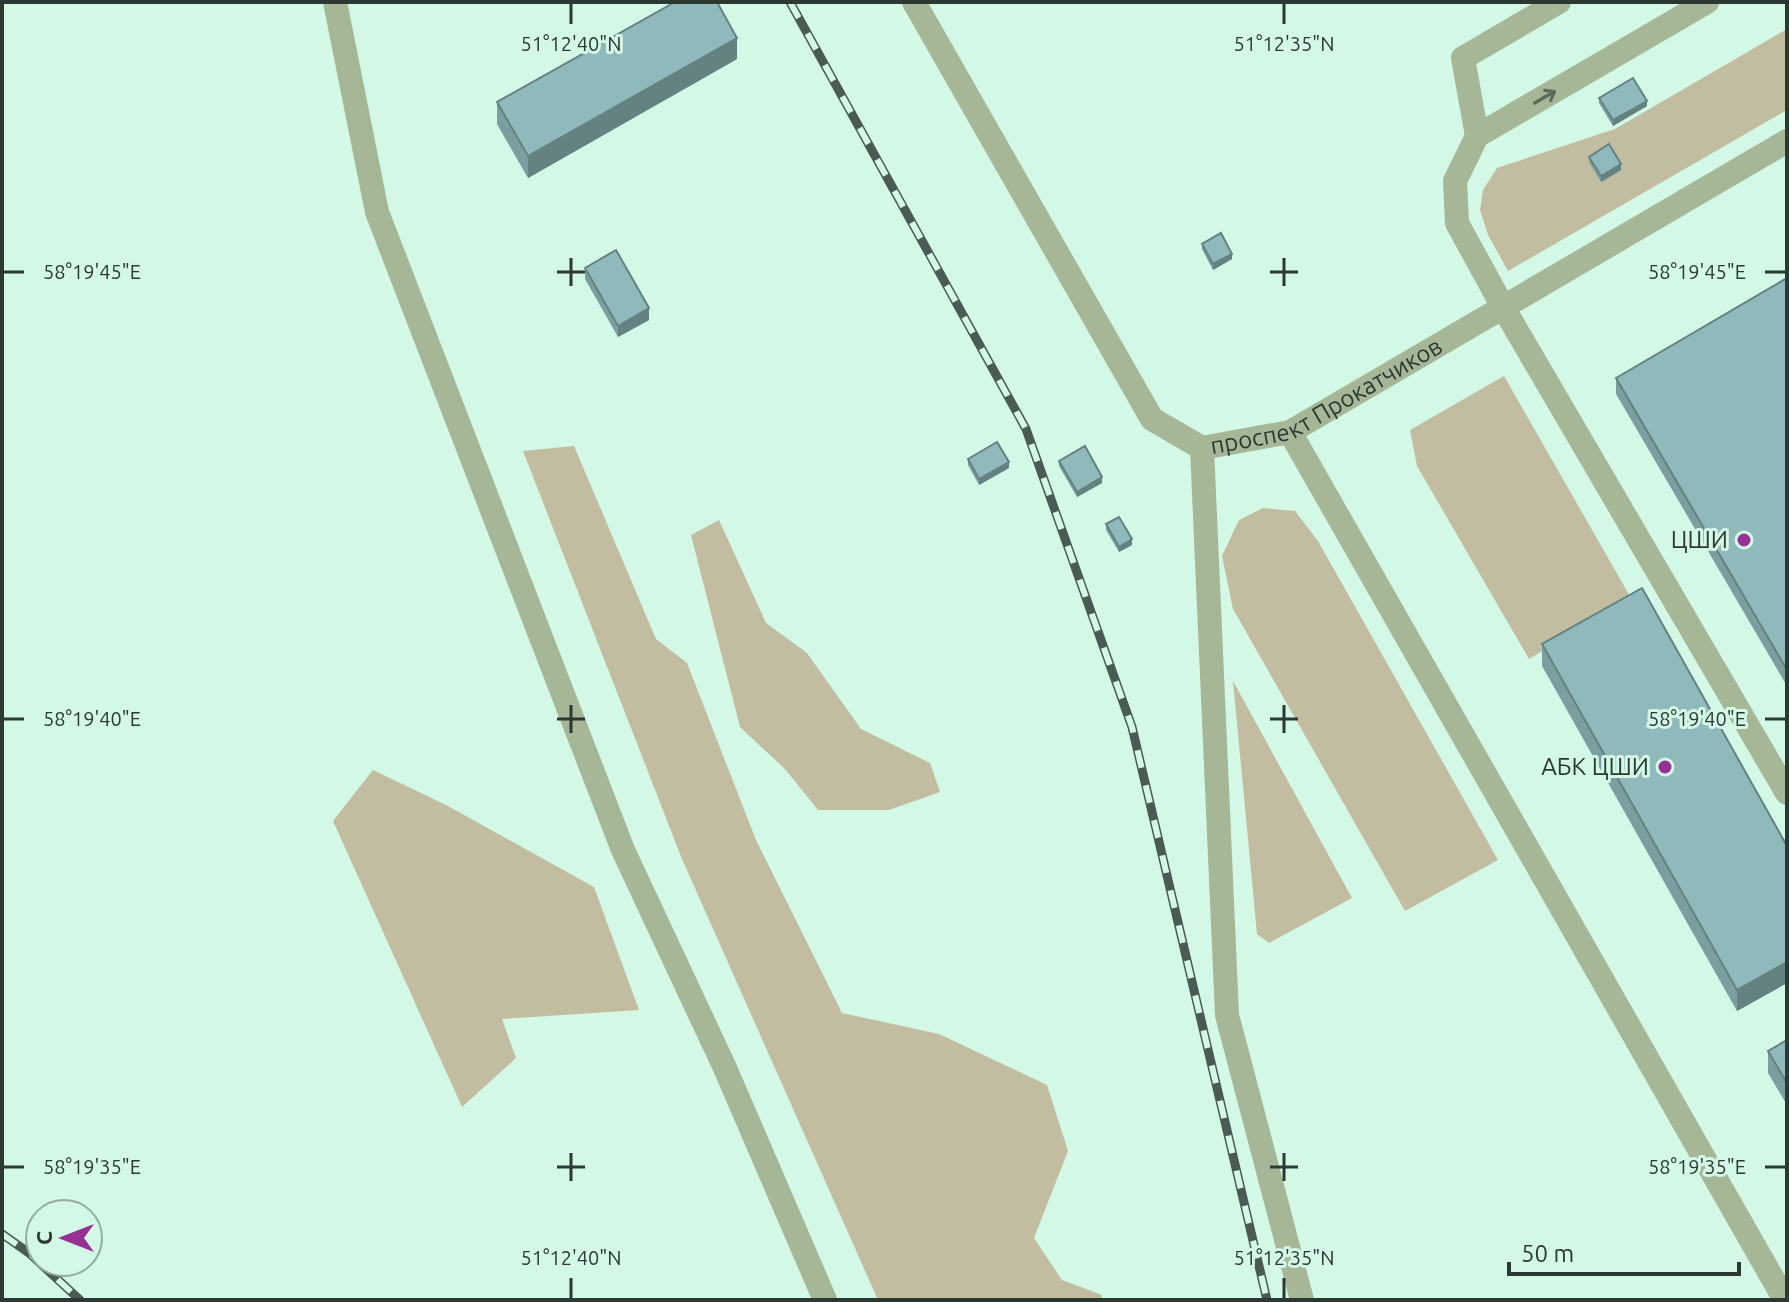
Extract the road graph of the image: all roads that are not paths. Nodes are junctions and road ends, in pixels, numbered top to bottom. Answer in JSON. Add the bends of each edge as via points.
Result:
{"nodes":[{"id":1,"x":335,"y":2,"type":"edge"},
{"id":2,"x":914,"y":2,"type":"edge"},
{"id":3,"x":1559,"y":2,"type":"edge"},
{"id":4,"x":1707,"y":2,"type":"edge"},
{"id":5,"x":1477,"y":136,"type":"junction"},
{"id":6,"x":1787,"y":141,"type":"edge"},
{"id":7,"x":1503,"y":307,"type":"junction"},
{"id":8,"x":1290,"y":432,"type":"junction"},
{"id":9,"x":1202,"y":448,"type":"junction"},
{"id":10,"x":1787,"y":793,"type":"edge"},
{"id":11,"x":825,"y":1300,"type":"edge"},
{"id":12,"x":1302,"y":1300,"type":"edge"},
{"id":13,"x":1785,"y":1300,"type":"edge"}],
"edges":[{"from":1,"to":11,"type":"street","via":[[382,227],[623,850]]},
{"from":2,"to":9,"type":"street","name":"проспект Прокатчиков","via":[[1152,419]]},
{"from":3,"to":5,"type":"street","via":[[1463,58]]},
{"from":5,"to":4,"type":"street","one_way":true},
{"from":5,"to":7,"type":"street","via":[[1455,181],[1457,223]]},
{"from":6,"to":7,"type":"street","name":"проспект Прокатчиков"},
{"from":7,"to":8,"type":"street","name":"проспект Прокатчиков"},
{"from":7,"to":10,"type":"street"},
{"from":8,"to":9,"type":"street","name":"проспект Прокатчиков"},
{"from":8,"to":13,"type":"street"},
{"from":9,"to":12,"type":"street","via":[[1227,1015]]}]}
